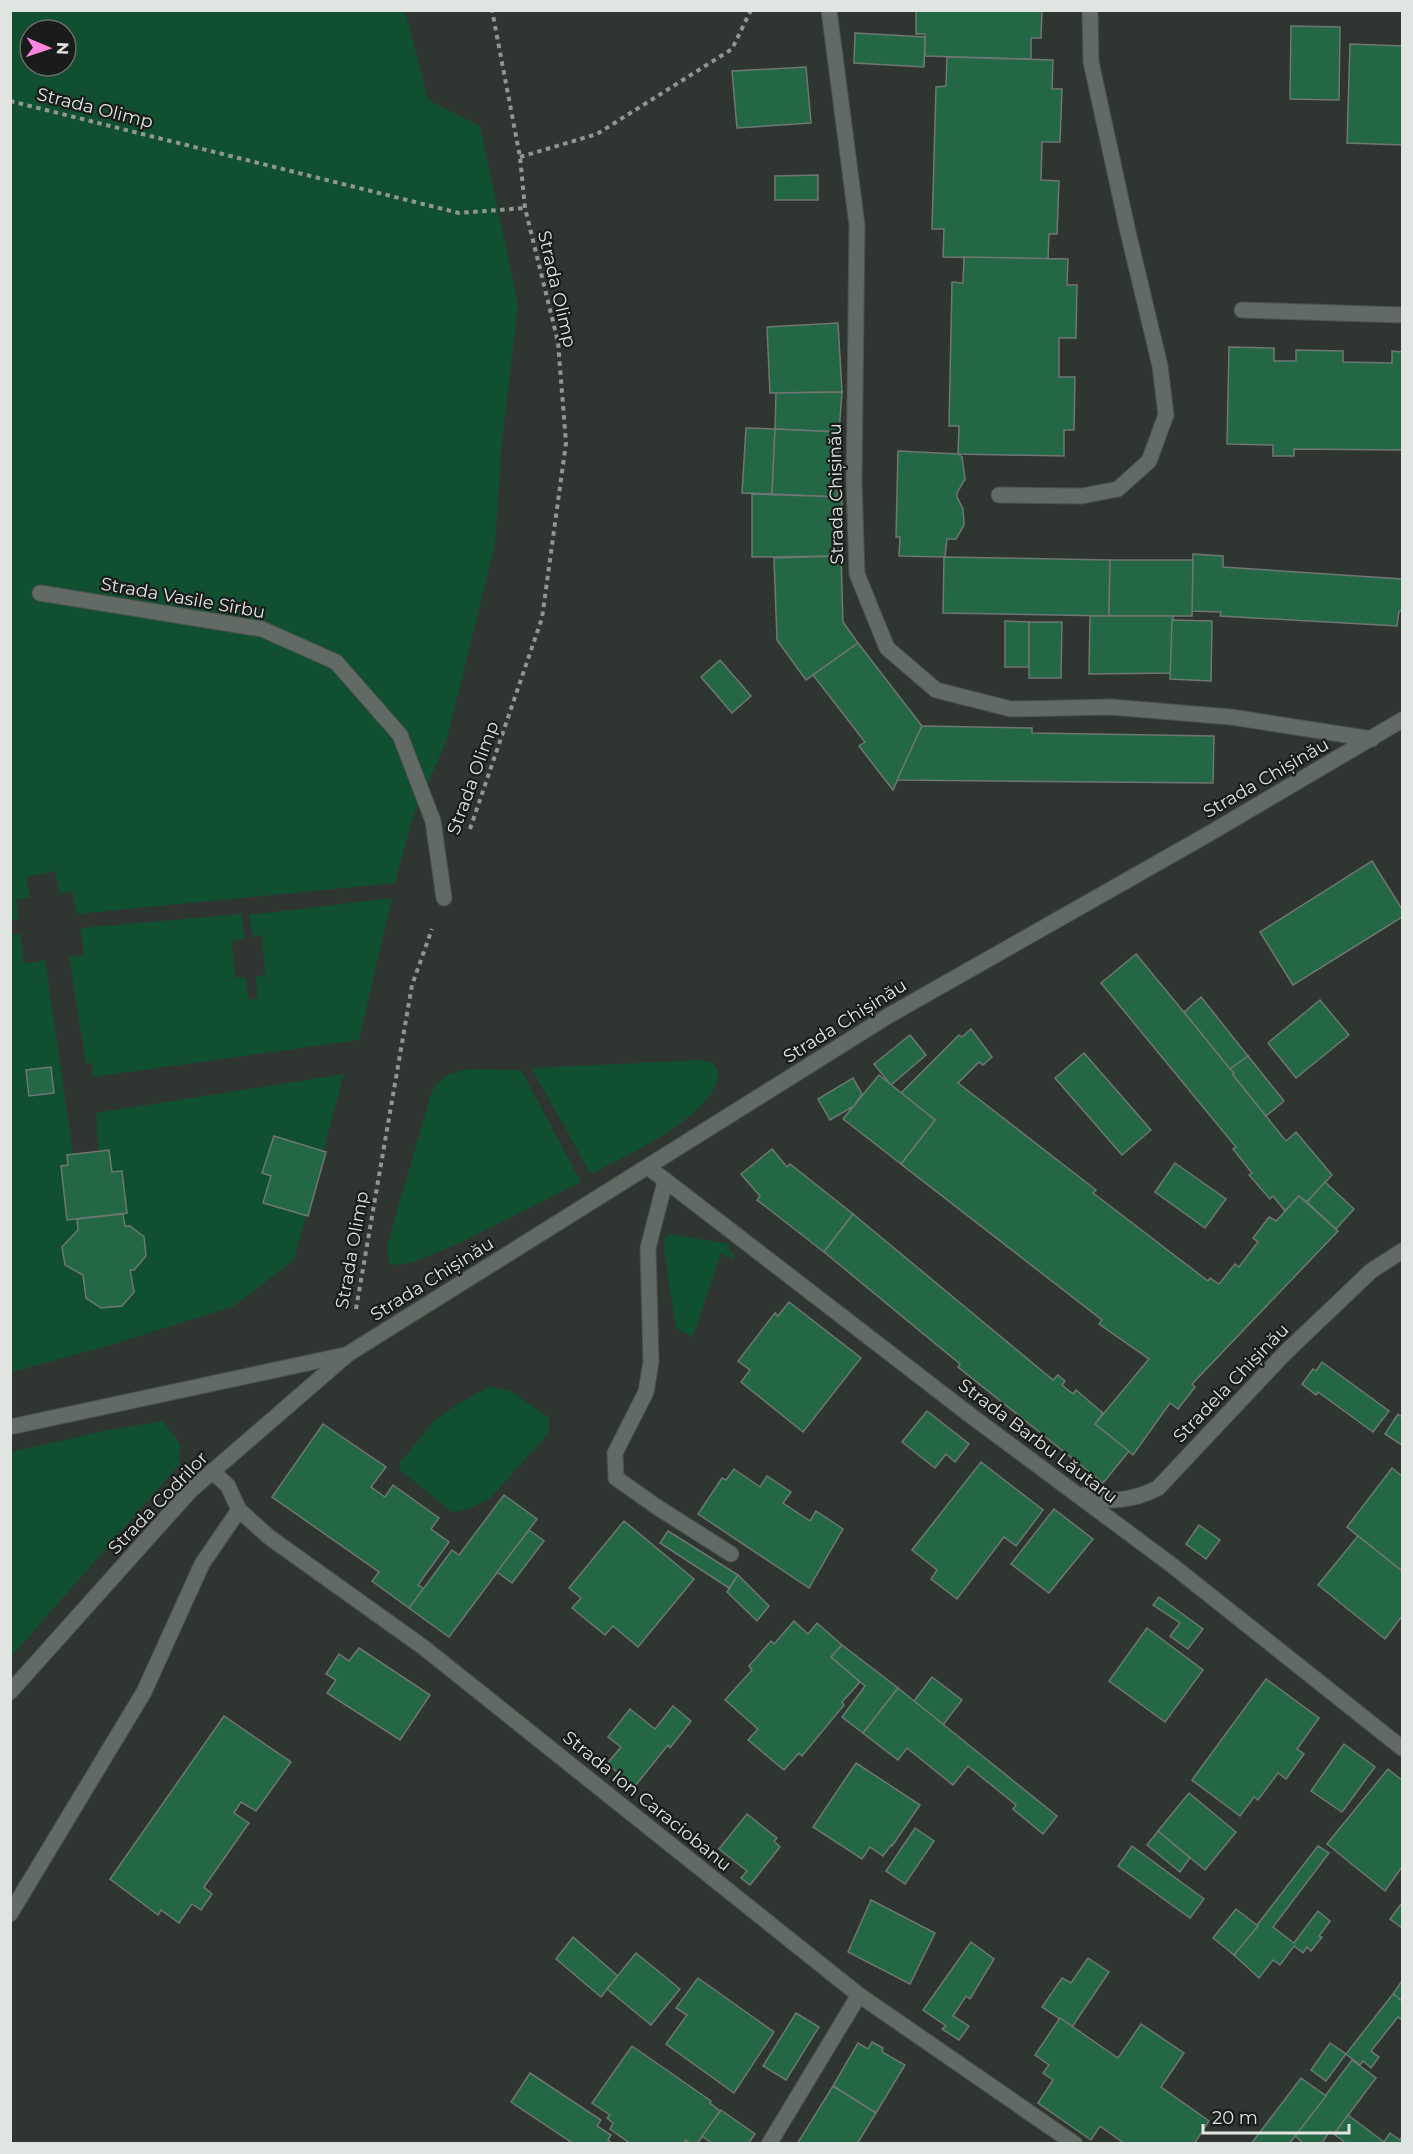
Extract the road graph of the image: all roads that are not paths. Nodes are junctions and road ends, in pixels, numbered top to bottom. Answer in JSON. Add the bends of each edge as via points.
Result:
{"nodes":[{"id":1,"x":829,"y":10,"type":"edge"},
{"id":2,"x":1090,"y":10,"type":"edge"},
{"id":3,"x":1242,"y":310,"type":"dead end"},
{"id":4,"x":1402,"y":315,"type":"edge"},
{"id":5,"x":999,"y":495,"type":"dead end"},
{"id":6,"x":40,"y":593,"type":"dead end"},
{"id":7,"x":1402,"y":720,"type":"edge"},
{"id":8,"x":1372,"y":739,"type":"junction"},
{"id":9,"x":444,"y":898,"type":"road end"},
{"id":10,"x":648,"y":1167,"type":"junction"},
{"id":11,"x":665,"y":1182,"type":"junction"},
{"id":12,"x":1402,"y":1251,"type":"edge"},
{"id":13,"x":348,"y":1354,"type":"junction"},
{"id":14,"x":10,"y":1427,"type":"edge"},
{"id":15,"x":212,"y":1471,"type":"junction"},
{"id":16,"x":1073,"y":1492,"type":"junction"},
{"id":17,"x":239,"y":1510,"type":"junction"},
{"id":18,"x":730,"y":1554,"type":"dead end"},
{"id":19,"x":10,"y":1692,"type":"edge"},
{"id":20,"x":1402,"y":1748,"type":"edge"},
{"id":21,"x":10,"y":1914,"type":"edge"},
{"id":22,"x":859,"y":1995,"type":"junction"},
{"id":23,"x":769,"y":2144,"type":"edge"},
{"id":24,"x":1075,"y":2144,"type":"edge"}],
"edges":[{"from":1,"to":8,"type":"street","name":"Strada Chișinău","via":[[857,225],[857,574],[887,648],[936,690],[1011,709],[1111,707],[1232,717]]},
{"from":2,"to":5,"type":"street","via":[[1091,62],[1160,366],[1166,415],[1149,461],[1118,489],[1082,496]]},
{"from":3,"to":4,"type":"street"},
{"from":6,"to":9,"type":"street","name":"Strada Vasile Sîrbu","via":[[262,629],[336,662],[400,735],[433,821]]},
{"from":7,"to":8,"type":"street","name":"Strada Chișinău"},
{"from":8,"to":10,"type":"street","name":"Strada Chișinău","via":[[888,1016]]},
{"from":10,"to":11,"type":"street","name":"Strada Barbu Lăutaru"},
{"from":10,"to":13,"type":"street","name":"Strada Chișinău"},
{"from":11,"to":16,"type":"street","name":"Strada Barbu Lăutaru"},
{"from":11,"to":18,"type":"street","via":[[648,1248],[651,1362],[646,1392],[615,1453],[616,1478]]},
{"from":12,"to":16,"type":"street","name":"Stradela Chișinău","via":[[1371,1271],[1285,1353],[1158,1488],[1121,1500],[1092,1499]]},
{"from":13,"to":14,"type":"street"},
{"from":13,"to":15,"type":"street","name":"Strada Codrilor"},
{"from":15,"to":17,"type":"street","name":"Strada Ion Caraciobanu","via":[[228,1486]]},
{"from":15,"to":19,"type":"street","name":"Strada Codrilor"},
{"from":16,"to":20,"type":"street","name":"Strada Barbu Lăutaru","via":[[1173,1566]]},
{"from":17,"to":21,"type":"street","via":[[202,1564],[144,1692]]},
{"from":17,"to":22,"type":"street","name":"Strada Ion Caraciobanu","via":[[269,1537],[423,1647]]},
{"from":22,"to":23,"type":"street"},
{"from":22,"to":24,"type":"street","name":"Strada Ion Caraciobanu"}]}
